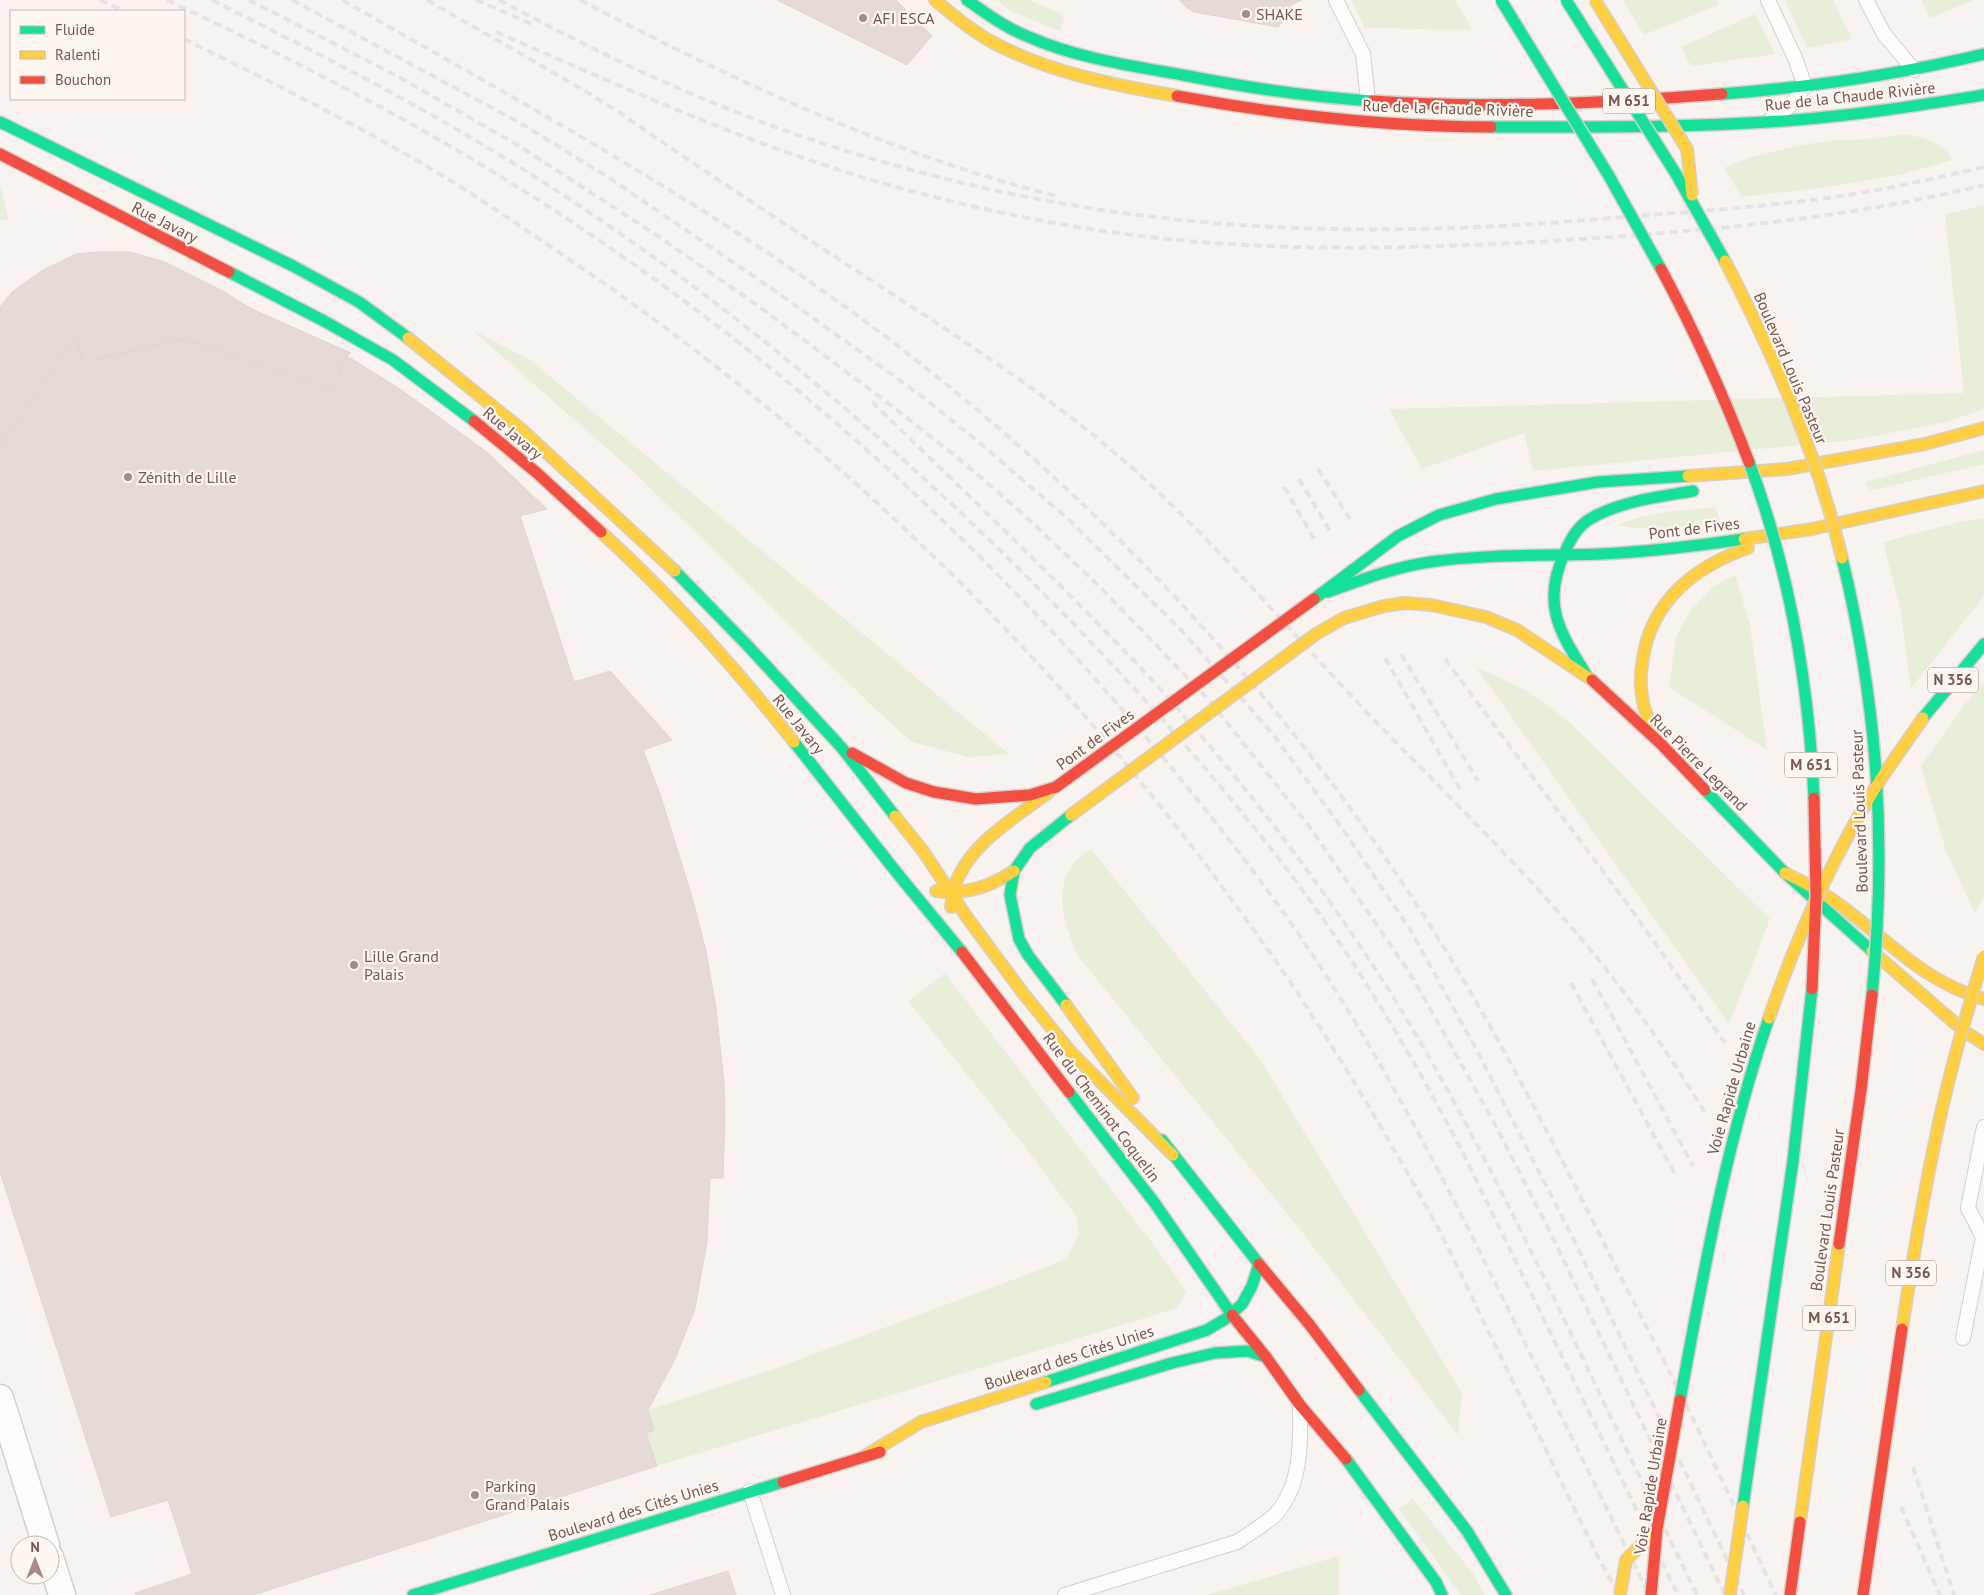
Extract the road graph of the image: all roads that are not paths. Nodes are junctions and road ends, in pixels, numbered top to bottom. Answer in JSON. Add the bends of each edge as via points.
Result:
{"nodes":[{"id":1,"x":935,"y":0,"type":"edge"},
{"id":2,"x":967,"y":0,"type":"edge"},
{"id":3,"x":1336,"y":0,"type":"edge"},
{"id":4,"x":1500,"y":0,"type":"edge"},
{"id":5,"x":1566,"y":0,"type":"edge"},
{"id":6,"x":1595,"y":0,"type":"edge"},
{"id":7,"x":1768,"y":0,"type":"edge"},
{"id":8,"x":1866,"y":0,"type":"edge"},
{"id":9,"x":1984,"y":54,"type":"edge"},
{"id":10,"x":1914,"y":70,"type":"junction"},
{"id":11,"x":1805,"y":86,"type":"junction"},
{"id":12,"x":1984,"y":95,"type":"edge"},
{"id":13,"x":1368,"y":101,"type":"junction"},
{"id":14,"x":0,"y":122,"type":"edge"},
{"id":15,"x":1762,"y":122,"type":"junction"},
{"id":16,"x":0,"y":154,"type":"edge"},
{"id":17,"x":1693,"y":202,"type":"junction"},
{"id":18,"x":1984,"y":428,"type":"edge"},
{"id":19,"x":1787,"y":469,"type":"junction"},
{"id":20,"x":1724,"y":485,"type":"dead end"},
{"id":21,"x":1708,"y":488,"type":"dead end"},
{"id":22,"x":1984,"y":491,"type":"edge"},
{"id":23,"x":1812,"y":529,"type":"junction"},
{"id":24,"x":1562,"y":556,"type":"junction"},
{"id":25,"x":1314,"y":599,"type":"junction"},
{"id":26,"x":1984,"y":644,"type":"edge"},
{"id":27,"x":1586,"y":676,"type":"junction"},
{"id":28,"x":1661,"y":744,"type":"junction"},
{"id":29,"x":842,"y":748,"type":"junction"},
{"id":30,"x":1056,"y":787,"type":"junction"},
{"id":31,"x":1071,"y":815,"type":"joint"},
{"id":32,"x":923,"y":851,"type":"joint"},
{"id":33,"x":1014,"y":871,"type":"junction"},
{"id":34,"x":897,"y":873,"type":"junction"},
{"id":35,"x":1785,"y":873,"type":"junction"},
{"id":36,"x":951,"y":894,"type":"junction"},
{"id":37,"x":938,"y":924,"type":"joint"},
{"id":38,"x":953,"y":940,"type":"junction"},
{"id":39,"x":1984,"y":956,"type":"edge"},
{"id":40,"x":1984,"y":999,"type":"edge"},
{"id":41,"x":1984,"y":1044,"type":"edge"},
{"id":42,"x":1984,"y":1127,"type":"edge"},
{"id":43,"x":1173,"y":1155,"type":"junction"},
{"id":44,"x":1259,"y":1264,"type":"junction"},
{"id":45,"x":1232,"y":1315,"type":"junction"},
{"id":46,"x":1963,"y":1338,"type":"dead end"},
{"id":47,"x":1266,"y":1357,"type":"junction"},
{"id":48,"x":0,"y":1398,"type":"edge"},
{"id":49,"x":1300,"y":1405,"type":"junction"},
{"id":50,"x":1022,"y":1408,"type":"dead end"},
{"id":51,"x":910,"y":1442,"type":"dead end"},
{"id":52,"x":863,"y":1456,"type":"junction"},
{"id":53,"x":750,"y":1491,"type":"junction"},
{"id":54,"x":1657,"y":1529,"type":"junction"},
{"id":55,"x":43,"y":1535,"type":"edge"},
{"id":56,"x":413,"y":1595,"type":"edge"},
{"id":57,"x":783,"y":1595,"type":"edge"},
{"id":58,"x":1066,"y":1595,"type":"edge"},
{"id":59,"x":1442,"y":1595,"type":"edge"},
{"id":60,"x":1506,"y":1595,"type":"edge"},
{"id":61,"x":1620,"y":1595,"type":"edge"},
{"id":62,"x":1651,"y":1595,"type":"edge"},
{"id":63,"x":1730,"y":1595,"type":"edge"},
{"id":64,"x":1790,"y":1595,"type":"edge"},
{"id":65,"x":1863,"y":1595,"type":"edge"}],
"edges":[{"from":1,"to":15,"type":"main road","name":"Rue de la Chaude Rivière","via":[[994,45],[1034,63],[1120,85],[1257,110],[1392,124],[1447,126]]},
{"from":2,"to":13,"type":"main road","name":"Rue de la Chaude Rivière","via":[[1028,37],[1083,55],[1264,90]]},
{"from":3,"to":13,"type":"lane","via":[[1363,54]]},
{"from":4,"to":63,"type":"main road","number":"M 651","bridge":true,"via":[[1629,211],[1711,369],[1768,518],[1787,594],[1802,678],[1816,850],[1812,983],[1794,1152]]},
{"from":5,"to":17,"type":"main road","name":"Boulevard Louis Pasteur","number":"M 651","bridge":true},
{"from":6,"to":17,"type":"main road","bridge":true,"via":[[1687,149]]},
{"from":7,"to":11,"type":"lane"},
{"from":8,"to":10,"type":"lane","via":[[1884,34]]},
{"from":9,"to":10,"type":"main road","name":"Rue de la Chaude Rivière"},
{"from":10,"to":11,"type":"main road","name":"Rue de la Chaude Rivière"},
{"from":11,"to":13,"type":"main road","name":"Rue de la Chaude Rivière","via":[[1602,102],[1493,105]]},
{"from":11,"to":15,"type":"lane","via":[[1789,106]]},
{"from":12,"to":15,"type":"main road","name":"Rue de la Chaude Rivière","via":[[1911,107]]},
{"from":14,"to":29,"type":"main road","name":"Rue Javary","via":[[293,266],[392,325],[521,429],[656,552]]},
{"from":16,"to":34,"type":"main road","name":"Rue Javary","via":[[324,321],[393,360],[445,398],[537,473],[658,586],[782,728]]},
{"from":17,"to":64,"type":"main road","name":"Boulevard Louis Pasteur","number":"M 651","bridge":true,"via":[[1780,376],[1818,476],[1833,524],[1859,639],[1877,767],[1880,860],[1874,978]]},
{"from":18,"to":19,"type":"main road","via":[[1901,449]]},
{"from":19,"to":20,"type":"main road"},
{"from":19,"to":25,"type":"main road","via":[[1598,482],[1516,494],[1469,506],[1406,531]]},
{"from":21,"to":24,"type":"main road","via":[[1610,510],[1589,520],[1577,531]]},
{"from":22,"to":23,"type":"main road","name":"Pont de Fives"},
{"from":23,"to":24,"type":"main road","name":"Pont de Fives","via":[[1712,544]]},
{"from":23,"to":28,"type":"main road","via":[[1741,550],[1696,572],[1660,609],[1642,652],[1640,678],[1646,714]]},
{"from":24,"to":25,"type":"main road","name":"Pont de Fives","via":[[1455,559],[1404,567],[1336,588]]},
{"from":24,"to":27,"type":"main road","via":[[1553,588],[1553,606],[1565,641]]},
{"from":25,"to":30,"type":"main road","name":"Pont de Fives","bridge":true},
{"from":26,"to":54,"type":"main road","name":"Voie Rapide Urbaine","number":"N 356","bridge":true,"via":[[1923,718],[1874,790],[1847,837],[1804,929],[1765,1025],[1715,1211]]},
{"from":27,"to":28,"type":"main road","name":"Rue Pierre Legrand"},
{"from":27,"to":31,"type":"main road","name":"Rue Pierre Legrand","bridge":true,"via":[[1517,630],[1486,617],[1450,608],[1405,604],[1384,606],[1344,618],[1316,634]]},
{"from":28,"to":35,"type":"main road","name":"Rue Pierre Legrand"},
{"from":29,"to":30,"type":"main road","name":"Rue Javary","via":[[906,783],[934,792],[976,799],[1030,795]]},
{"from":29,"to":32,"type":"main road","name":"Rue Javary"},
{"from":30,"to":36,"type":"main road","name":"Pont de Fives","via":[[977,850],[967,861]]},
{"from":31,"to":33,"type":"main road","name":"Rue du Cheminot Coquelin","via":[[1030,848]]},
{"from":32,"to":36,"type":"main road","name":"Rue du Cheminot Coquelin"},
{"from":33,"to":36,"type":"main road","name":"Rue Javary","via":[[982,889]]},
{"from":33,"to":43,"type":"main road","name":"Rue du Cheminot Coquelin","via":[[1010,895],[1019,939]]},
{"from":34,"to":36,"type":"main road","name":"Rue Javary","via":[[918,886]]},
{"from":34,"to":37,"type":"main road","name":"Rue Javary"},
{"from":35,"to":40,"type":"main road","via":[[1826,895],[1930,976],[1972,998]]},
{"from":35,"to":41,"type":"main road","name":"Rue Pierre Legrand"},
{"from":36,"to":38,"type":"main road","name":"Pont de Fives"},
{"from":36,"to":43,"type":"main road","name":"Rue du Cheminot Coquelin","via":[[1011,978],[1070,1051]]},
{"from":37,"to":38,"type":"main road","name":"Rue du Cheminot Coquelin"},
{"from":38,"to":45,"type":"main road","name":"Rue du Cheminot Coquelin","via":[[1154,1202]]},
{"from":39,"to":65,"type":"main road","number":"N 356","bridge":true,"via":[[1955,1052],[1918,1229]]},
{"from":42,"to":46,"type":"lane","via":[[1968,1208],[1983,1237]]},
{"from":43,"to":44,"type":"main road","name":"Rue du Cheminot Coquelin"},
{"from":44,"to":45,"type":"main road","name":"Boulevard des Cités Unies","via":[[1250,1292]]},
{"from":44,"to":60,"type":"main road","name":"Rue du Cheminot Coquelin","via":[[1309,1324],[1467,1531]]},
{"from":45,"to":47,"type":"main road","name":"Rue du Cheminot Coquelin"},
{"from":45,"to":52,"type":"main road","name":"Boulevard des Cités Unies","via":[[1207,1330],[921,1422]]},
{"from":47,"to":49,"type":"main road","name":"Rue du Cheminot Coquelin"},
{"from":47,"to":50,"type":"main road","via":[[1248,1351],[1215,1353]]},
{"from":48,"to":55,"type":"street"},
{"from":49,"to":58,"type":"lane","via":[[1300,1454],[1295,1475],[1284,1501],[1259,1528],[1237,1542]]},
{"from":49,"to":59,"type":"main road","name":"Rue du Cheminot Coquelin","via":[[1346,1458],[1436,1582]]},
{"from":51,"to":52,"type":"main road","name":"Boulevard des Cités Unies"},
{"from":52,"to":53,"type":"main road","name":"Boulevard des Cités Unies"},
{"from":53,"to":56,"type":"main road","name":"Boulevard des Cités Unies"},
{"from":53,"to":57,"type":"lane"},
{"from":54,"to":61,"type":"main road","bridge":true,"via":[[1626,1560]]},
{"from":54,"to":62,"type":"main road","name":"Voie Rapide Urbaine","number":"N 356","bridge":true}]}
